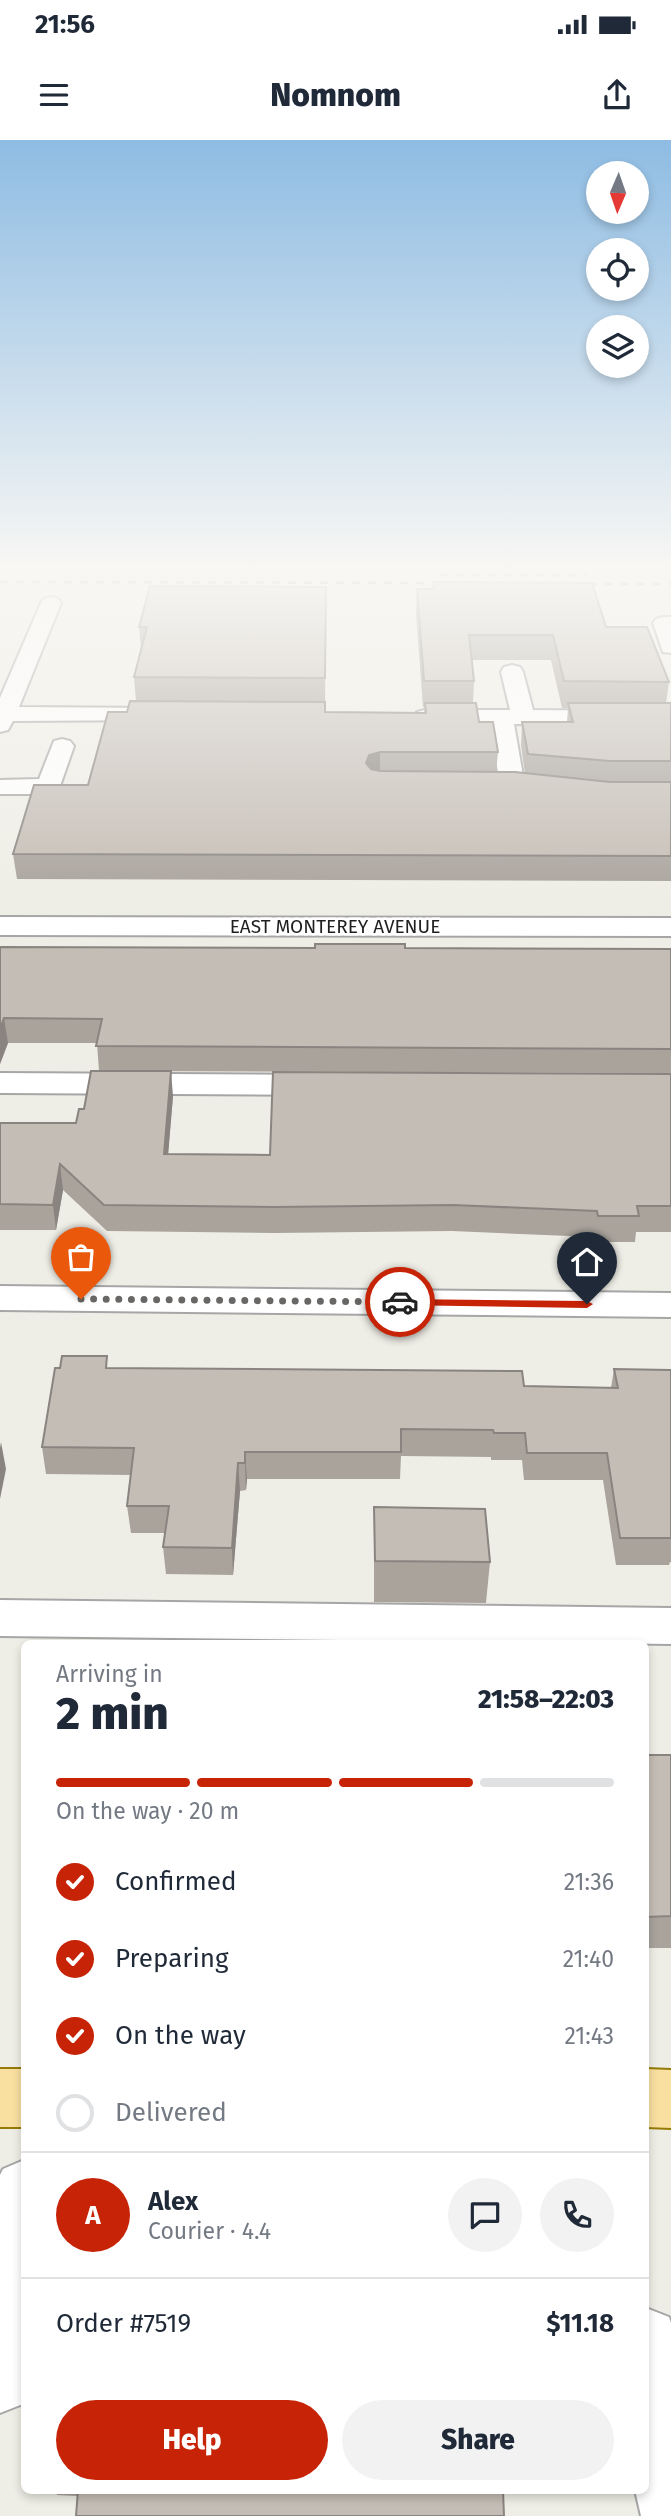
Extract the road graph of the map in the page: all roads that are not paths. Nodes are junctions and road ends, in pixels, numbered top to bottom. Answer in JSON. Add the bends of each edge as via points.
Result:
{"nodes":[{"id":1,"x":18,"y":681,"type":"edge"},
{"id":2,"x":512,"y":681,"type":"edge"},
{"id":3,"x":605,"y":696,"type":"edge"},
{"id":4,"x":514,"y":711,"type":"junction"},
{"id":5,"x":184,"y":715,"type":"edge"},
{"id":6,"x":405,"y":716,"type":"edge"},
{"id":7,"x":2,"y":718,"type":"edge"},
{"id":8,"x":671,"y":718,"type":"edge"},
{"id":9,"x":62,"y":746,"type":"dead end"},
{"id":10,"x":0,"y":787,"type":"edge"},
{"id":11,"x":460,"y":787,"type":"edge"},
{"id":12,"x":513,"y":788,"type":"junction"},
{"id":13,"x":540,"y":790,"type":"edge"},
{"id":14,"x":0,"y":926,"type":"edge"},
{"id":15,"x":671,"y":927,"type":"edge"},
{"id":16,"x":0,"y":1083,"type":"edge"},
{"id":17,"x":349,"y":1085,"type":"edge"},
{"id":18,"x":0,"y":1298,"type":"edge"},
{"id":19,"x":671,"y":1305,"type":"edge"},
{"id":20,"x":0,"y":1618,"type":"edge"},
{"id":21,"x":671,"y":1626,"type":"edge"},
{"id":22,"x":0,"y":2098,"type":"edge"},
{"id":23,"x":21,"y":2098,"type":"edge"},
{"id":24,"x":649,"y":2098,"type":"edge"},
{"id":25,"x":671,"y":2099,"type":"edge"},
{"id":26,"x":21,"y":2214,"type":"edge"},
{"id":27,"x":649,"y":2358,"type":"edge"},
{"id":28,"x":0,"y":2381,"type":"edge"},
{"id":29,"x":669,"y":2480,"type":"edge"}],
"edges":[{"from":1,"to":7,"type":"street"},
{"from":2,"to":4,"type":"street"},
{"from":3,"to":4,"type":"street"},
{"from":4,"to":6,"type":"street"},
{"from":4,"to":8,"type":"street"},
{"from":4,"to":12,"type":"street"},
{"from":5,"to":7,"type":"street"},
{"from":9,"to":10,"type":"street","via":[[50,784]]},
{"from":11,"to":12,"type":"street"},
{"from":12,"to":13,"type":"street"},
{"from":14,"to":15,"type":"street","name":"EAST MONTEREY AVENUE"},
{"from":16,"to":17,"type":"street"},
{"from":18,"to":19,"type":"street"},
{"from":20,"to":21,"type":"street"},
{"from":22,"to":23,"type":"main road"},
{"from":24,"to":25,"type":"main road"},
{"from":26,"to":28,"type":"street"},
{"from":27,"to":29,"type":"street"}]}
